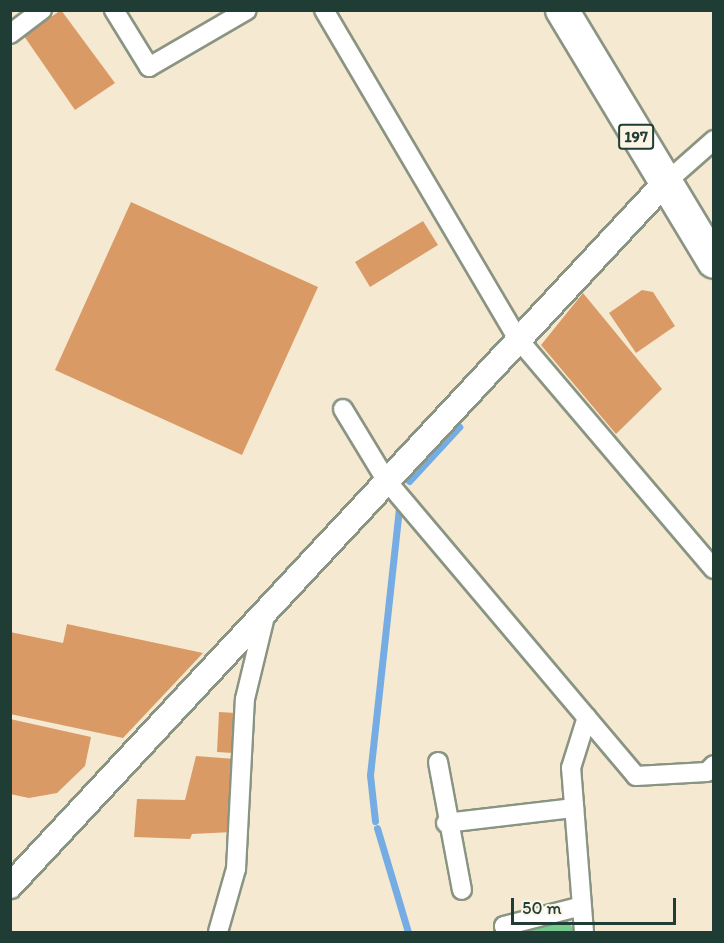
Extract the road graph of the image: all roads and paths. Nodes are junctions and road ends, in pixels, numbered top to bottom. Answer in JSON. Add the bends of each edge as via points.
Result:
{"nodes":[{"id":1,"x":42,"y":10,"type":"edge"},
{"id":2,"x":114,"y":10,"type":"edge"},
{"id":3,"x":247,"y":10,"type":"edge"},
{"id":4,"x":324,"y":10,"type":"edge"},
{"id":5,"x":562,"y":10,"type":"edge"},
{"id":6,"x":10,"y":33,"type":"edge"},
{"id":7,"x":714,"y":140,"type":"edge"},
{"id":8,"x":664,"y":183,"type":"junction"},
{"id":9,"x":714,"y":262,"type":"edge"},
{"id":10,"x":518,"y":339,"type":"junction"},
{"id":11,"x":343,"y":409,"type":"dead end"},
{"id":12,"x":386,"y":480,"type":"junction"},
{"id":13,"x":714,"y":569,"type":"edge"},
{"id":14,"x":266,"y":610,"type":"junction"},
{"id":15,"x":587,"y":717,"type":"junction"},
{"id":16,"x":438,"y":762,"type":"dead end"},
{"id":17,"x":714,"y":765,"type":"edge"},
{"id":18,"x":574,"y":808,"type":"junction"},
{"id":19,"x":446,"y":823,"type":"junction"},
{"id":20,"x":15,"y":875,"type":"edge"},
{"id":21,"x":462,"y":890,"type":"dead end"},
{"id":22,"x":578,"y":908,"type":"junction"},
{"id":23,"x":218,"y":933,"type":"edge"},
{"id":24,"x":506,"y":933,"type":"edge"},
{"id":25,"x":584,"y":933,"type":"edge"}],
"edges":[{"from":1,"to":6,"type":"street"},
{"from":2,"to":3,"type":"street","via":[[149,67]]},
{"from":4,"to":10,"type":"street"},
{"from":5,"to":8,"type":"highway","number":"197"},
{"from":7,"to":8,"type":"street"},
{"from":8,"to":9,"type":"highway","number":"197"},
{"from":8,"to":10,"type":"street"},
{"from":10,"to":12,"type":"street"},
{"from":10,"to":13,"type":"street"},
{"from":11,"to":12,"type":"street"},
{"from":12,"to":14,"type":"street"},
{"from":12,"to":15,"type":"street"},
{"from":14,"to":20,"type":"street"},
{"from":14,"to":23,"type":"street","via":[[245,699],[236,869]]},
{"from":15,"to":17,"type":"street","via":[[636,776],[707,772]]},
{"from":15,"to":18,"type":"street","via":[[571,768]]},
{"from":16,"to":19,"type":"street"},
{"from":18,"to":19,"type":"street"},
{"from":18,"to":22,"type":"street"},
{"from":19,"to":21,"type":"street"},
{"from":22,"to":24,"type":"street","via":[[504,926]]},
{"from":22,"to":25,"type":"street"}]}
